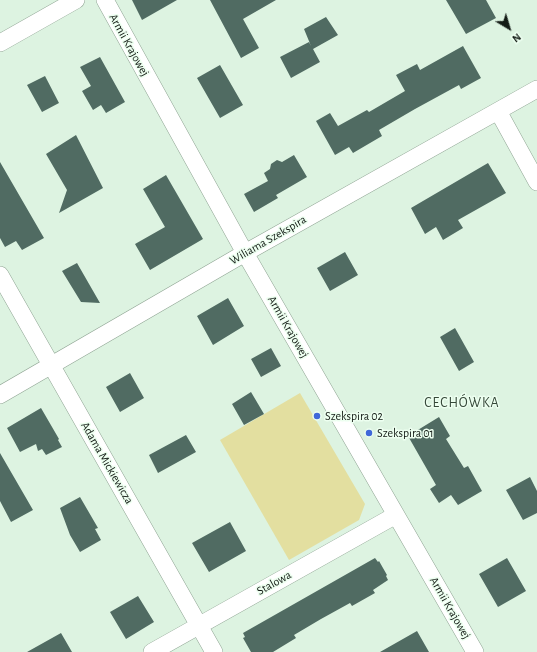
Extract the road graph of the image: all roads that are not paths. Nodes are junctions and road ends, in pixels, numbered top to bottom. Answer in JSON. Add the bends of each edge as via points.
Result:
{"nodes":[{"id":1,"x":76,"y":0,"type":"edge"},
{"id":2,"x":105,"y":0,"type":"edge"},
{"id":3,"x":0,"y":43,"type":"edge"},
{"id":4,"x":537,"y":89,"type":"edge"},
{"id":5,"x":498,"y":111,"type":"junction"},
{"id":6,"x":537,"y":182,"type":"edge"},
{"id":7,"x":245,"y":252,"type":"junction"},
{"id":8,"x":0,"y":274,"type":"edge"},
{"id":9,"x":52,"y":366,"type":"junction"},
{"id":10,"x":0,"y":395,"type":"edge"},
{"id":11,"x":396,"y":515,"type":"junction"},
{"id":12,"x":199,"y":625,"type":"junction"},
{"id":13,"x":152,"y":652,"type":"edge"},
{"id":14,"x":214,"y":652,"type":"edge"},
{"id":15,"x":475,"y":652,"type":"edge"}],
"edges":[{"from":1,"to":3,"type":"street"},
{"from":2,"to":7,"type":"street","name":"Armii Krajowej"},
{"from":4,"to":5,"type":"street","name":"Wiliama Szekspira"},
{"from":5,"to":6,"type":"street"},
{"from":5,"to":7,"type":"street","name":"Wiliama Szekspira"},
{"from":7,"to":9,"type":"street","name":"Wiliama Szekspira"},
{"from":7,"to":11,"type":"street","name":"Armii Krajowej"},
{"from":8,"to":9,"type":"street","name":"Adama Mickiewicza"},
{"from":9,"to":10,"type":"street","name":"Wiliama Szekspira"},
{"from":9,"to":12,"type":"street","name":"Adama Mickiewicza"},
{"from":11,"to":12,"type":"street","name":"Stalowa"},
{"from":11,"to":15,"type":"street","name":"Armii Krajowej"},
{"from":12,"to":13,"type":"street","name":"Stalowa"},
{"from":12,"to":14,"type":"street","name":"Adama Mickiewicza"}]}
